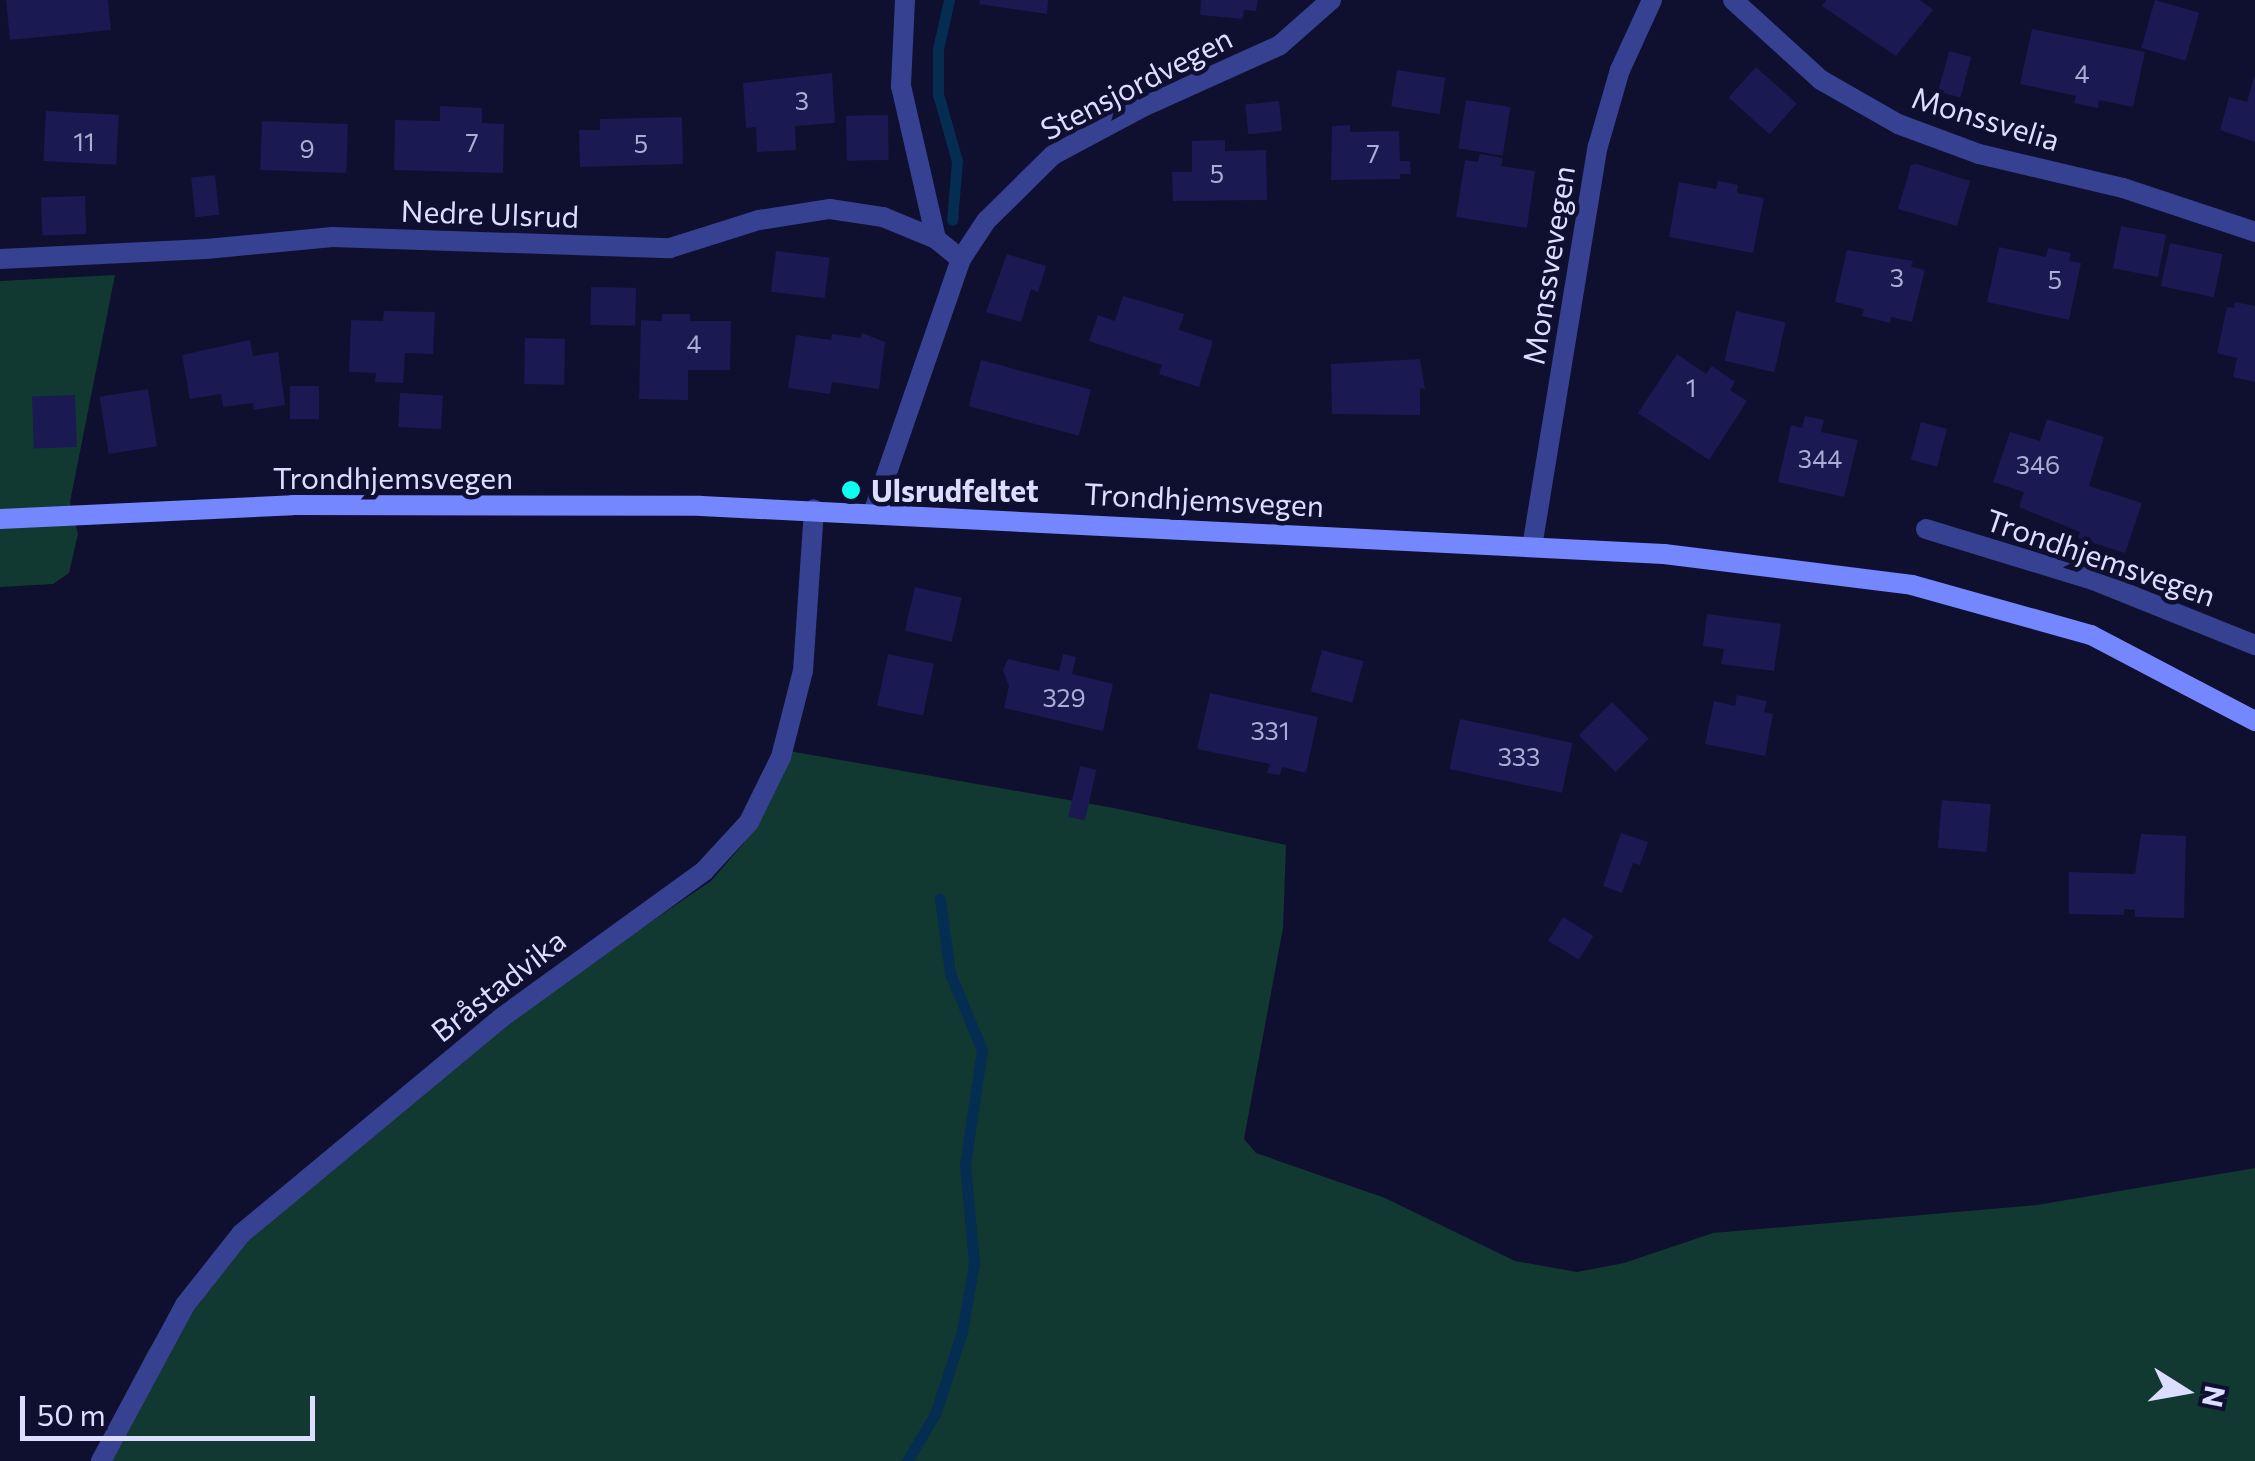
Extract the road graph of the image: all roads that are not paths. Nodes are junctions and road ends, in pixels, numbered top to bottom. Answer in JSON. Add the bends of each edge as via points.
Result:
{"nodes":[{"id":1,"x":906,"y":0,"type":"edge"},
{"id":2,"x":1331,"y":0,"type":"edge"},
{"id":3,"x":1652,"y":0,"type":"edge"},
{"id":4,"x":1733,"y":0,"type":"edge"},
{"id":5,"x":2255,"y":232,"type":"edge"},
{"id":6,"x":936,"y":239,"type":"junction"},
{"id":7,"x":0,"y":258,"type":"edge"},
{"id":8,"x":961,"y":259,"type":"junction"},
{"id":9,"x":814,"y":509,"type":"junction"},
{"id":10,"x":873,"y":513,"type":"junction"},
{"id":11,"x":0,"y":520,"type":"edge"},
{"id":12,"x":1926,"y":529,"type":"dead end"},
{"id":13,"x":1532,"y":547,"type":"junction"},
{"id":14,"x":2255,"y":644,"type":"edge"},
{"id":15,"x":2255,"y":721,"type":"edge"},
{"id":16,"x":101,"y":1461,"type":"edge"}],
"edges":[{"from":1,"to":6,"type":"street","via":[[901,86]]},
{"from":2,"to":8,"type":"street","name":"Stensjordvegen","via":[[1280,45],[1053,154],[986,221]]},
{"from":3,"to":13,"type":"street","name":"Monssvevegen","via":[[1620,70],[1598,146]]},
{"from":4,"to":5,"type":"street","name":"Monssvelia","via":[[1822,80],[1898,124],[1979,154],[2123,188]]},
{"from":6,"to":7,"type":"street","name":"Nedre Ulsrud","via":[[884,216],[830,209],[758,220],[670,248],[332,237]]},
{"from":6,"to":8,"type":"street","name":"Nedre Ulsrud"},
{"from":8,"to":10,"type":"street","name":"Stensjordvegen"},
{"from":9,"to":10,"type":"main road","name":"Trondhjemsvegen"},
{"from":9,"to":11,"type":"main road","name":"Trondhjemsvegen","via":[[293,505]]},
{"from":9,"to":16,"type":"street","name":"Bråstadvika","via":[[800,688],[781,757],[749,822],[704,871],[500,1018],[241,1234],[185,1305]]},
{"from":10,"to":13,"type":"main road","name":"Trondhjemsvegen"},
{"from":12,"to":14,"type":"street","name":"Trondhjemsvegen","via":[[2092,580]]},
{"from":13,"to":15,"type":"main road","name":"Trondhjemsvegen","via":[[1664,554],[1912,585],[2091,635]]}]}
